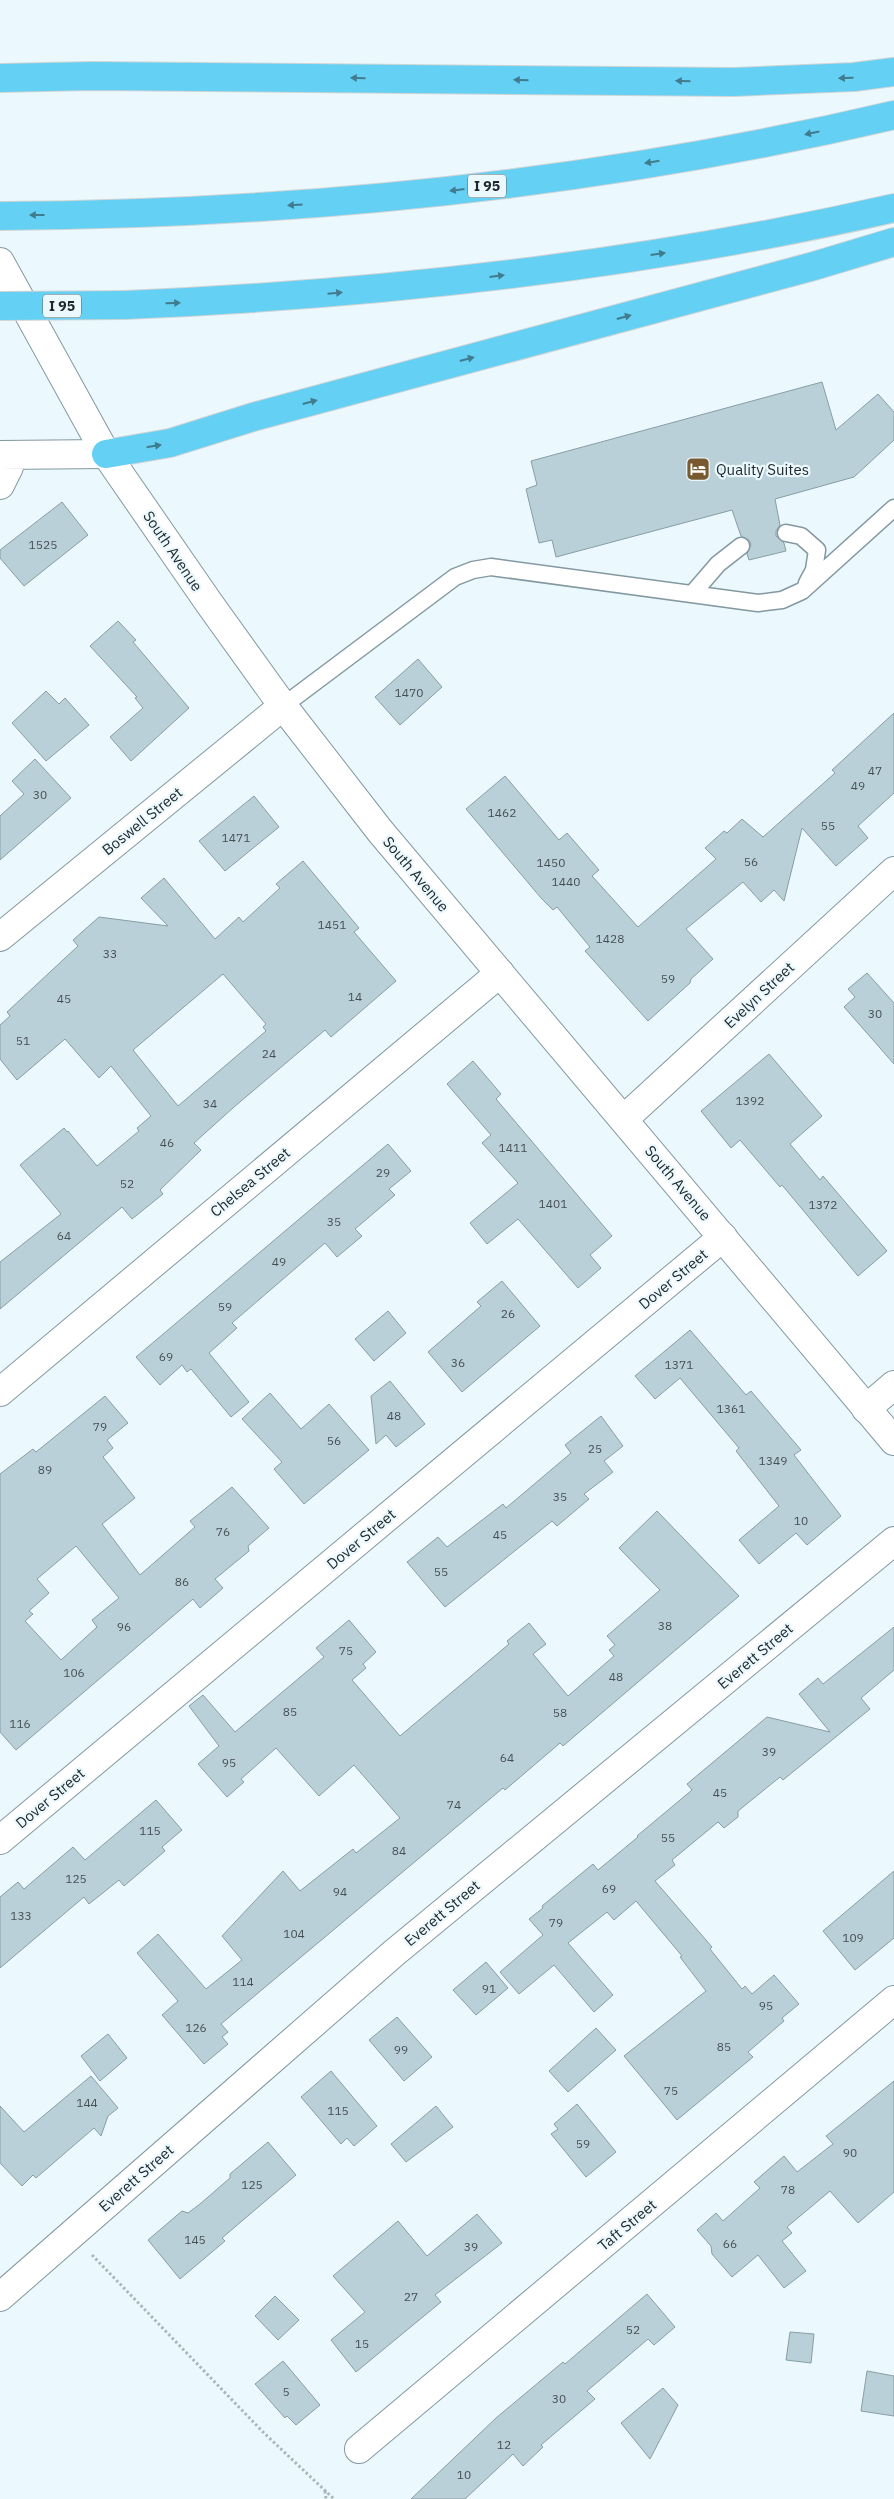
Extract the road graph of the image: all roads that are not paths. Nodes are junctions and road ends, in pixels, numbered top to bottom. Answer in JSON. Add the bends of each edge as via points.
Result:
{"nodes":[{"id":1,"x":894,"y":72,"type":"edge"},
{"id":2,"x":0,"y":78,"type":"edge"},
{"id":3,"x":894,"y":115,"type":"edge"},
{"id":4,"x":894,"y":208,"type":"edge"},
{"id":5,"x":0,"y":216,"type":"edge"},
{"id":6,"x":894,"y":242,"type":"edge"},
{"id":7,"x":0,"y":262,"type":"edge"},
{"id":8,"x":0,"y":306,"type":"edge"},
{"id":9,"x":106,"y":454,"type":"junction"},
{"id":10,"x":3,"y":455,"type":"edge"},
{"id":11,"x":0,"y":485,"type":"edge"},
{"id":12,"x":894,"y":508,"type":"edge"},
{"id":13,"x":786,"y":533,"type":"dead end"},
{"id":14,"x":741,"y":546,"type":"dead end"},
{"id":15,"x":802,"y":591,"type":"junction"},
{"id":16,"x":693,"y":593,"type":"junction"},
{"id":17,"x":283,"y":706,"type":"junction"},
{"id":18,"x":894,"y":871,"type":"edge"},
{"id":19,"x":0,"y":937,"type":"edge"},
{"id":20,"x":500,"y":973,"type":"junction"},
{"id":21,"x":624,"y":1119,"type":"junction"},
{"id":22,"x":723,"y":1237,"type":"junction"},
{"id":23,"x":894,"y":1385,"type":"edge"},
{"id":24,"x":0,"y":1392,"type":"edge"},
{"id":25,"x":866,"y":1409,"type":"junction"},
{"id":26,"x":894,"y":1441,"type":"edge"},
{"id":27,"x":894,"y":1540,"type":"edge"},
{"id":28,"x":0,"y":1840,"type":"edge"},
{"id":29,"x":894,"y":2000,"type":"edge"},
{"id":30,"x":0,"y":2297,"type":"edge"},
{"id":31,"x":359,"y":2449,"type":"dead end"}],
"edges":[{"from":1,"to":2,"type":"highway","one_way":true,"via":[[734,82],[102,76]]},
{"from":3,"to":5,"type":"highway","number":"I 95","one_way":true,"via":[[666,160],[449,191],[287,205]]},
{"from":8,"to":4,"type":"highway","number":"I 95","one_way":true,"bridge":true,"via":[[316,295],[550,270],[776,234]]},
{"from":9,"to":6,"type":"highway","one_way":true,"via":[[170,444],[254,417]]},
{"from":7,"to":9,"type":"street","name":"South Avenue"},
{"from":9,"to":10,"type":"street"},
{"from":9,"to":17,"type":"street","name":"South Avenue"},
{"from":10,"to":11,"type":"street","via":[[9,466]]},
{"from":12,"to":15,"type":"lane"},
{"from":13,"to":15,"type":"lane","via":[[802,536],[817,550],[814,570]]},
{"from":14,"to":16,"type":"lane","via":[[718,564]]},
{"from":15,"to":16,"type":"lane","via":[[782,600],[758,603]]},
{"from":16,"to":17,"type":"lane","via":[[491,567],[473,570],[455,577]]},
{"from":17,"to":19,"type":"street","name":"Boswell Street"},
{"from":17,"to":20,"type":"street","name":"South Avenue","via":[[380,831]]},
{"from":18,"to":21,"type":"street","name":"Evelyn Street"},
{"from":20,"to":21,"type":"street","name":"South Avenue"},
{"from":20,"to":24,"type":"street","name":"Chelsea Street"},
{"from":21,"to":22,"type":"street","name":"South Avenue"},
{"from":22,"to":25,"type":"street","name":"South Avenue"},
{"from":22,"to":28,"type":"street","name":"Dover Street"},
{"from":23,"to":25,"type":"street"},
{"from":25,"to":26,"type":"street","name":"South Avenue"},
{"from":27,"to":30,"type":"street","name":"Everett Street","via":[[394,1953]]},
{"from":29,"to":31,"type":"street","name":"Taft Street"}]}
